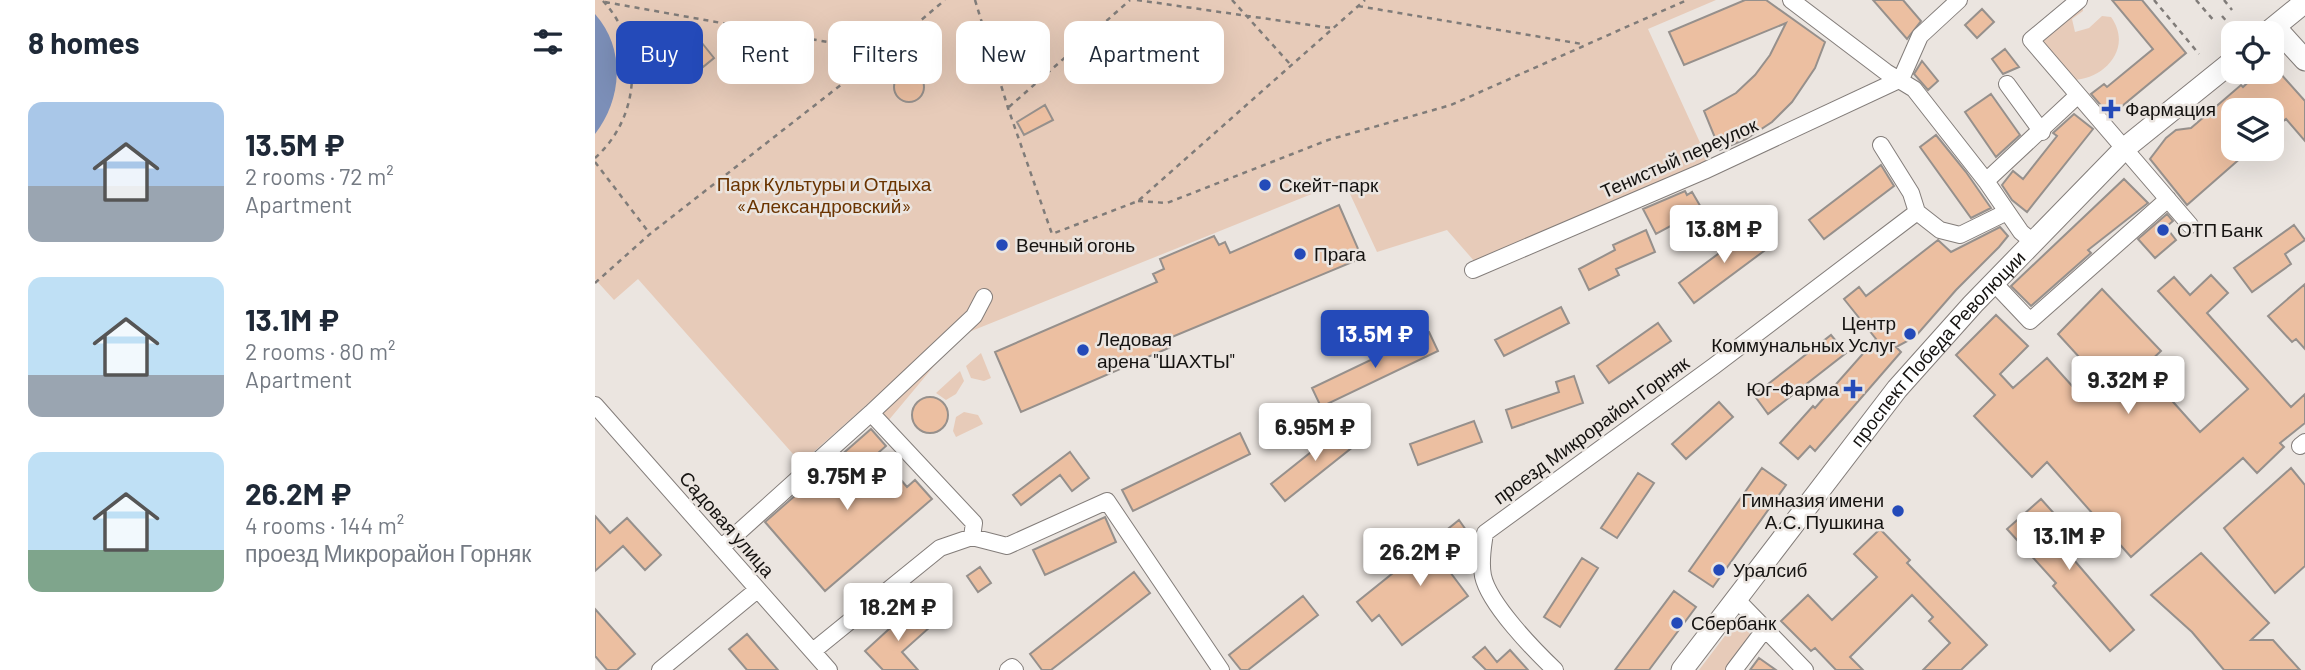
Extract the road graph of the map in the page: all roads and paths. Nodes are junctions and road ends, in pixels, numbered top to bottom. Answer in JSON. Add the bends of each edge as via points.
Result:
{"nodes":[{"id":1,"x":944,"y":0,"type":"edge"},
{"id":2,"x":975,"y":0,"type":"edge"},
{"id":3,"x":1130,"y":0,"type":"edge"},
{"id":4,"x":1137,"y":0,"type":"edge"},
{"id":5,"x":1232,"y":0,"type":"edge"},
{"id":6,"x":1365,"y":0,"type":"edge"},
{"id":7,"x":1687,"y":0,"type":"edge"},
{"id":8,"x":1791,"y":0,"type":"edge"},
{"id":9,"x":1959,"y":0,"type":"edge"},
{"id":10,"x":2078,"y":0,"type":"edge"},
{"id":11,"x":2154,"y":0,"type":"edge"},
{"id":12,"x":2196,"y":0,"type":"edge"},
{"id":13,"x":2224,"y":0,"type":"edge"},
{"id":14,"x":604,"y":1,"type":"edge"},
{"id":15,"x":2305,"y":2,"type":"edge"},
{"id":16,"x":1358,"y":6,"type":"junction"},
{"id":17,"x":1812,"y":7,"type":"edge"},
{"id":18,"x":2232,"y":10,"type":"dead end"},
{"id":19,"x":1246,"y":16,"type":"junction"},
{"id":20,"x":2223,"y":16,"type":"dead end"},
{"id":21,"x":919,"y":21,"type":"edge"},
{"id":22,"x":2227,"y":21,"type":"edge"},
{"id":23,"x":2282,"y":21,"type":"edge"},
{"id":24,"x":2215,"y":22,"type":"dead end"},
{"id":25,"x":1332,"y":28,"type":"junction"},
{"id":26,"x":2284,"y":41,"type":"edge"},
{"id":27,"x":828,"y":42,"type":"edge"},
{"id":28,"x":1585,"y":45,"type":"junction"},
{"id":29,"x":2199,"y":54,"type":"dead end"},
{"id":30,"x":2305,"y":60,"type":"edge"},
{"id":31,"x":1290,"y":64,"type":"junction"},
{"id":32,"x":2221,"y":71,"type":"edge"},
{"id":33,"x":1901,"y":79,"type":"junction"},
{"id":34,"x":842,"y":84,"type":"edge"},
{"id":35,"x":2007,"y":84,"type":"dead end"},
{"id":36,"x":2077,"y":96,"type":"junction"},
{"id":37,"x":1008,"y":108,"type":"junction"},
{"id":38,"x":2042,"y":132,"type":"junction"},
{"id":39,"x":1881,"y":145,"type":"dead end"},
{"id":40,"x":2125,"y":148,"type":"junction"},
{"id":41,"x":595,"y":160,"type":"edge"},
{"id":42,"x":1986,"y":181,"type":"junction"},
{"id":43,"x":2168,"y":199,"type":"junction"},
{"id":44,"x":1138,"y":201,"type":"junction"},
{"id":45,"x":1917,"y":212,"type":"junction"},
{"id":46,"x":2007,"y":212,"type":"junction"},
{"id":47,"x":2190,"y":225,"type":"dead end"},
{"id":48,"x":650,"y":234,"type":"junction"},
{"id":49,"x":2034,"y":243,"type":"junction"},
{"id":50,"x":1473,"y":270,"type":"dead end"},
{"id":51,"x":595,"y":283,"type":"edge"},
{"id":52,"x":1994,"y":283,"type":"junction"},
{"id":53,"x":984,"y":297,"type":"dead end"},
{"id":54,"x":595,"y":405,"type":"edge"},
{"id":55,"x":871,"y":413,"type":"junction"},
{"id":56,"x":972,"y":537,"type":"junction"},
{"id":57,"x":721,"y":548,"type":"junction"},
{"id":58,"x":757,"y":590,"type":"junction"},
{"id":59,"x":1737,"y":600,"type":"junction"},
{"id":60,"x":1765,"y":629,"type":"junction"},
{"id":61,"x":813,"y":651,"type":"junction"},
{"id":62,"x":1213,"y":667,"type":"edge"},
{"id":63,"x":660,"y":670,"type":"edge"},
{"id":64,"x":829,"y":670,"type":"edge"},
{"id":65,"x":1008,"y":670,"type":"edge"},
{"id":66,"x":1015,"y":670,"type":"edge"},
{"id":67,"x":1555,"y":670,"type":"edge"},
{"id":68,"x":1682,"y":670,"type":"edge"},
{"id":69,"x":1734,"y":670,"type":"edge"},
{"id":70,"x":1805,"y":670,"type":"edge"}],
"edges":[{"from":1,"to":21,"type":"path"},
{"from":2,"to":37,"type":"path"},
{"from":3,"to":37,"type":"path"},
{"from":4,"to":19,"type":"path"},
{"from":5,"to":19,"type":"path"},
{"from":6,"to":16,"type":"path"},
{"from":7,"to":28,"type":"path"},
{"from":8,"to":17,"type":"street"},
{"from":9,"to":33,"type":"street","via":[[1920,36]]},
{"from":10,"to":36,"type":"street","via":[[2031,40]]},
{"from":11,"to":29,"type":"path"},
{"from":12,"to":24,"type":"path"},
{"from":13,"to":18,"type":"path"},
{"from":14,"to":27,"type":"path"},
{"from":14,"to":41,"type":"path","via":[[629,47],[632,94],[617,133]]},
{"from":15,"to":23,"type":"main road"},
{"from":16,"to":25,"type":"path"},
{"from":16,"to":28,"type":"path"},
{"from":17,"to":33,"type":"street","via":[[1885,72]]},
{"from":19,"to":25,"type":"path"},
{"from":19,"to":31,"type":"path"},
{"from":20,"to":22,"type":"path"},
{"from":25,"to":31,"type":"path"},
{"from":26,"to":30,"type":"main road"},
{"from":28,"to":44,"type":"path","via":[[1451,105],[1328,140],[1167,203]]},
{"from":31,"to":44,"type":"path"},
{"from":32,"to":40,"type":"main road","name":"проспект Победа Революции"},
{"from":33,"to":42,"type":"street","via":[[1914,89]]},
{"from":33,"to":50,"type":"street","name":"Тенистый переулок","via":[[1737,157]]},
{"from":34,"to":48,"type":"path"},
{"from":35,"to":38,"type":"street"},
{"from":36,"to":38,"type":"street"},
{"from":36,"to":40,"type":"street"},
{"from":37,"to":44,"type":"path","via":[[1052,234]]},
{"from":38,"to":42,"type":"street"},
{"from":39,"to":45,"type":"street","via":[[1911,193]]},
{"from":40,"to":43,"type":"street"},
{"from":40,"to":49,"type":"main road","name":"проспект Победа Революции"},
{"from":41,"to":48,"type":"path"},
{"from":42,"to":46,"type":"street"},
{"from":43,"to":47,"type":"street"},
{"from":43,"to":52,"type":"street","via":[[2031,321]]},
{"from":45,"to":46,"type":"street","via":[[1940,230],[1960,236]]},
{"from":45,"to":67,"type":"street","name":"проезд Микрорайон Горняк","via":[[1485,533],[1483,578],[1507,618]]},
{"from":46,"to":49,"type":"street"},
{"from":48,"to":51,"type":"path"},
{"from":49,"to":52,"type":"main road","name":"проспект Победа Революции"},
{"from":52,"to":59,"type":"main road","name":"проспект Победа Революции","via":[[1897,389]]},
{"from":53,"to":55,"type":"street","via":[[974,316]]},
{"from":54,"to":57,"type":"street","name":"Садовая улица"},
{"from":55,"to":56,"type":"street","via":[[974,523]]},
{"from":55,"to":57,"type":"street"},
{"from":56,"to":61,"type":"street","via":[[940,548]]},
{"from":56,"to":62,"type":"street","via":[[1007,546],[1107,501]]},
{"from":57,"to":58,"type":"street","name":"Садовая улица"},
{"from":58,"to":61,"type":"street","name":"Садовая улица"},
{"from":58,"to":63,"type":"street"},
{"from":59,"to":60,"type":"street"},
{"from":59,"to":68,"type":"main road","name":"проспект Победа Революции"},
{"from":60,"to":69,"type":"street"},
{"from":60,"to":70,"type":"street"},
{"from":61,"to":64,"type":"street","name":"Садовая улица"},
{"from":65,"to":66,"type":"street"}]}
